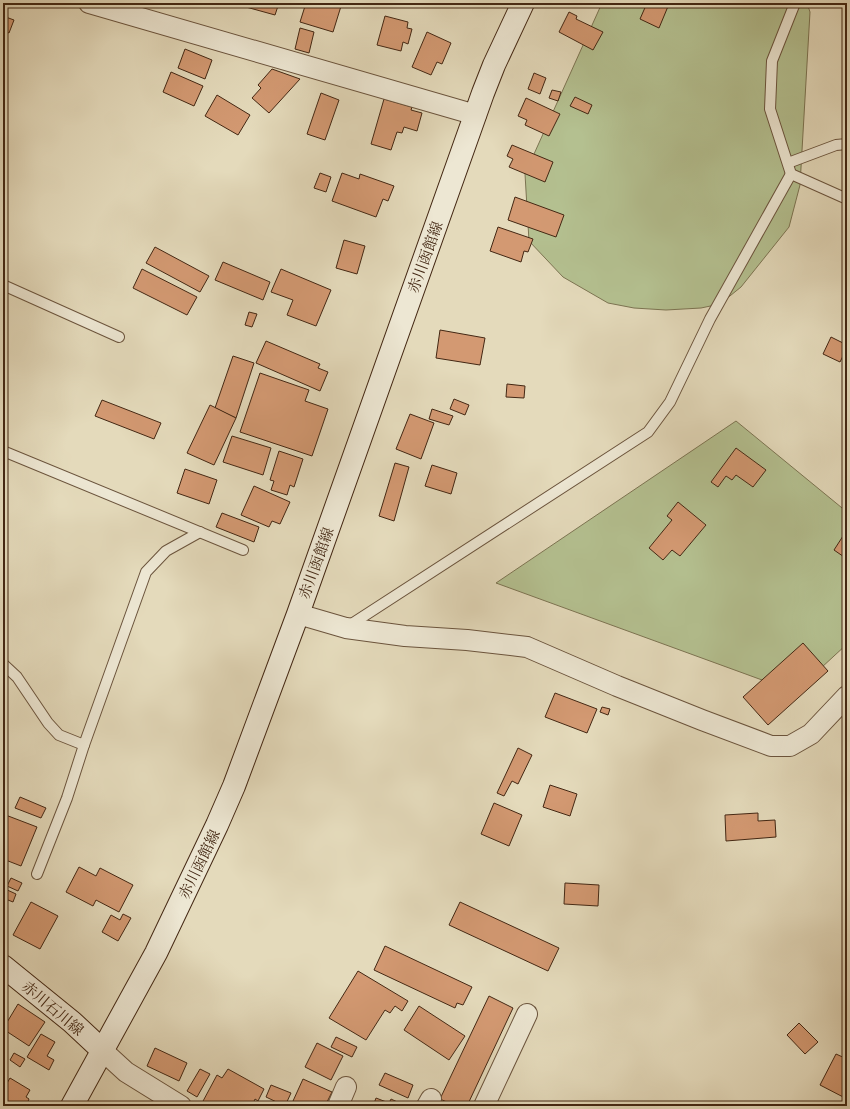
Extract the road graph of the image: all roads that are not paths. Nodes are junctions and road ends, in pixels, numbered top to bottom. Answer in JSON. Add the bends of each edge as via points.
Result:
{"nodes":[{"id":1,"x":89,"y":3,"type":"edge"},
{"id":2,"x":524,"y":3,"type":"edge"},
{"id":3,"x":795,"y":3,"type":"edge"},
{"id":4,"x":476,"y":115,"type":"junction"},
{"id":5,"x":847,"y":144,"type":"edge"},
{"id":6,"x":788,"y":163,"type":"junction"},
{"id":7,"x":791,"y":174,"type":"junction"},
{"id":8,"x":847,"y":199,"type":"edge"},
{"id":9,"x":3,"y":285,"type":"edge"},
{"id":10,"x":119,"y":338,"type":"dead end"},
{"id":11,"x":3,"y":450,"type":"edge"},
{"id":12,"x":200,"y":532,"type":"junction"},
{"id":13,"x":243,"y":550,"type":"dead end"},
{"id":14,"x":298,"y":614,"type":"junction"},
{"id":15,"x":346,"y":628,"type":"junction"},
{"id":16,"x":3,"y":664,"type":"edge"},
{"id":17,"x":847,"y":696,"type":"edge"},
{"id":18,"x":84,"y":745,"type":"junction"},
{"id":19,"x":37,"y":874,"type":"dead end"},
{"id":20,"x":3,"y":966,"type":"edge"},
{"id":21,"x":527,"y":1014,"type":"dead end"},
{"id":22,"x":102,"y":1050,"type":"junction"},
{"id":23,"x":346,"y":1087,"type":"dead end"},
{"id":24,"x":72,"y":1106,"type":"edge"},
{"id":25,"x":181,"y":1106,"type":"edge"},
{"id":26,"x":338,"y":1106,"type":"edge"},
{"id":27,"x":484,"y":1106,"type":"edge"}],
"edges":[{"from":1,"to":4,"type":"street"},
{"from":2,"to":4,"type":"main road","name":"赤川函館線","via":[[494,65]]},
{"from":3,"to":6,"type":"lane","via":[[772,61],[770,109]]},
{"from":4,"to":14,"type":"main road","name":"赤川函館線"},
{"from":5,"to":6,"type":"lane","via":[[836,145]]},
{"from":6,"to":7,"type":"lane"},
{"from":7,"to":8,"type":"lane"},
{"from":7,"to":15,"type":"lane","via":[[710,318],[670,402],[648,432]]},
{"from":9,"to":10,"type":"lane"},
{"from":11,"to":12,"type":"lane"},
{"from":12,"to":13,"type":"lane"},
{"from":12,"to":18,"type":"lane","via":[[166,551],[146,572]]},
{"from":14,"to":15,"type":"street"},
{"from":14,"to":22,"type":"main road","name":"赤川函館線","via":[[217,826],[156,953]]},
{"from":15,"to":17,"type":"street","via":[[527,647],[631,692],[771,746],[790,746],[811,734]]},
{"from":16,"to":18,"type":"lane","via":[[17,677],[59,735]]},
{"from":18,"to":19,"type":"lane","via":[[67,798]]},
{"from":20,"to":22,"type":"main road","name":"赤川石川線"},
{"from":21,"to":27,"type":"street"},
{"from":22,"to":24,"type":"main road","name":"赤川函館線"},
{"from":22,"to":25,"type":"street","via":[[126,1072]]},
{"from":23,"to":26,"type":"street"}]}
